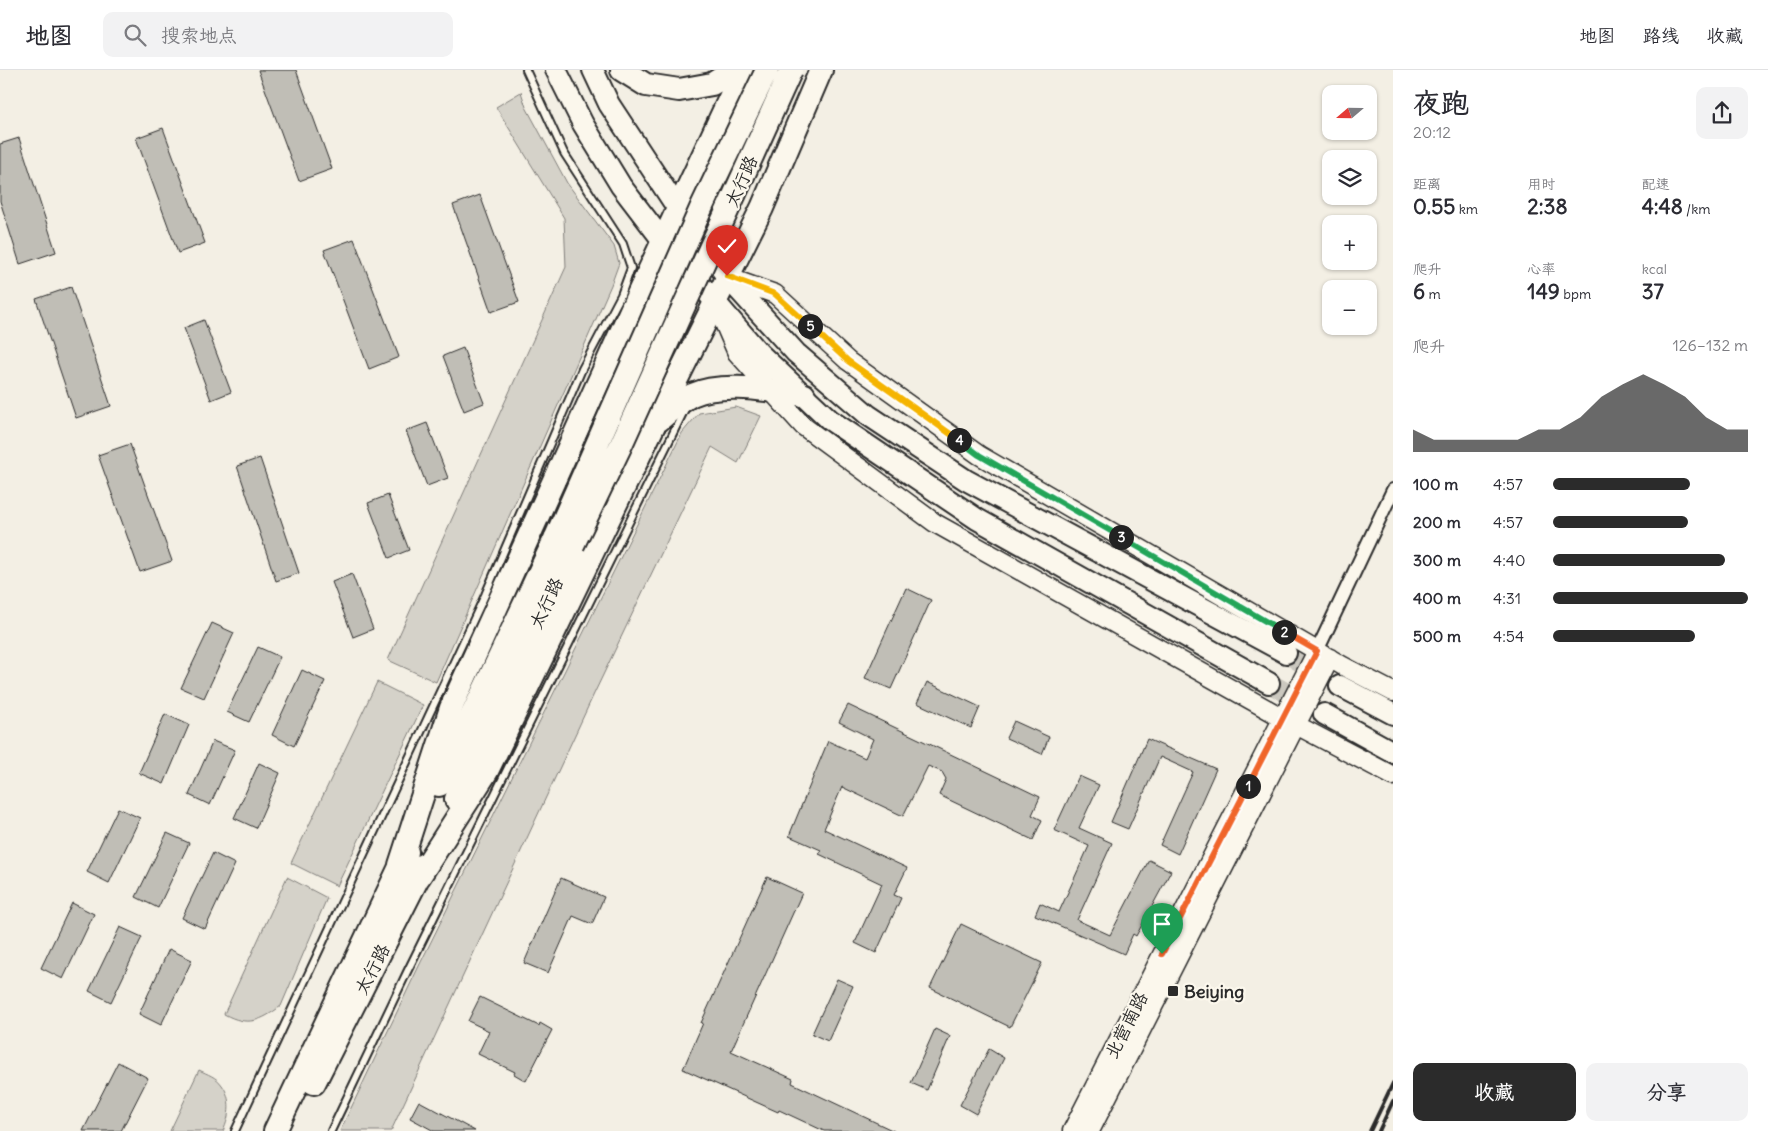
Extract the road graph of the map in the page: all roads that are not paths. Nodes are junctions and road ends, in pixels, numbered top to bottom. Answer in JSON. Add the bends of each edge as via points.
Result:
{"nodes":[{"id":1,"x":526,"y":70,"type":"edge"},
{"id":2,"x":556,"y":70,"type":"edge"},
{"id":3,"x":593,"y":70,"type":"edge"},
{"id":4,"x":622,"y":70,"type":"edge"},
{"id":5,"x":632,"y":70,"type":"edge"},
{"id":6,"x":734,"y":70,"type":"edge"},
{"id":7,"x":743,"y":70,"type":"edge"},
{"id":8,"x":767,"y":70,"type":"edge"},
{"id":9,"x":792,"y":70,"type":"edge"},
{"id":10,"x":821,"y":70,"type":"edge"},
{"id":11,"x":667,"y":88,"type":"junction"},
{"id":12,"x":678,"y":209,"type":"junction"},
{"id":13,"x":663,"y":242,"type":"junction"},
{"id":14,"x":727,"y":276,"type":"junction"},
{"id":15,"x":714,"y":302,"type":"junction"},
{"id":16,"x":771,"y":391,"type":"junction"},
{"id":17,"x":692,"y":395,"type":"junction"},
{"id":18,"x":804,"y":396,"type":"junction"},
{"id":19,"x":655,"y":423,"type":"junction"},
{"id":20,"x":1393,"y":490,"type":"edge"},
{"id":21,"x":564,"y":541,"type":"junction"},
{"id":22,"x":1286,"y":653,"type":"tunnel mouth"},
{"id":23,"x":1323,"y":655,"type":"junction"},
{"id":24,"x":1270,"y":683,"type":"tunnel mouth"},
{"id":25,"x":1340,"y":686,"type":"tunnel mouth"},
{"id":26,"x":1393,"y":692,"type":"edge"},
{"id":27,"x":1324,"y":714,"type":"tunnel mouth"},
{"id":28,"x":1393,"y":714,"type":"edge"},
{"id":29,"x":1289,"y":721,"type":"junction"},
{"id":30,"x":1393,"y":752,"type":"edge"},
{"id":31,"x":1393,"y":776,"type":"edge"},
{"id":32,"x":410,"y":871,"type":"junction"},
{"id":33,"x":235,"y":1131,"type":"edge"},
{"id":34,"x":275,"y":1131,"type":"edge"},
{"id":35,"x":291,"y":1131,"type":"edge"},
{"id":36,"x":331,"y":1131,"type":"edge"},
{"id":37,"x":1072,"y":1131,"type":"edge"},
{"id":38,"x":1090,"y":1131,"type":"edge"}],
"edges":[{"from":1,"to":33,"type":"lane","via":[[564,153],[623,244],[631,268],[621,295],[578,378],[485,595]]},
{"from":2,"to":13,"type":"main road","via":[[583,124],[622,186]]},
{"from":3,"to":12,"type":"main road","via":[[609,104]]},
{"from":4,"to":11,"type":"highway","via":[[646,85]]},
{"from":5,"to":11,"type":"lane"},
{"from":6,"to":11,"type":"highway","via":[[712,84],[680,90]]},
{"from":7,"to":12,"type":"highway"},
{"from":8,"to":21,"type":"highway","name":"太行路","bridge":true,"via":[[702,204]]},
{"from":9,"to":21,"type":"highway","name":"太行路","bridge":true,"via":[[620,447]]},
{"from":10,"to":14,"type":"highway","via":[[762,208]]},
{"from":12,"to":13,"type":"highway"},
{"from":12,"to":14,"type":"main road"},
{"from":13,"to":15,"type":"main road"},
{"from":13,"to":32,"type":"highway","via":[[451,708]]},
{"from":14,"to":15,"type":"highway"},
{"from":14,"to":22,"type":"main road","via":[[796,353],[868,415],[966,480]]},
{"from":14,"to":23,"type":"main road","via":[[775,294],[848,361],[979,455]]},
{"from":15,"to":16,"type":"main road","via":[[737,353]]},
{"from":15,"to":18,"type":"main road","via":[[759,353]]},
{"from":15,"to":19,"type":"highway"},
{"from":16,"to":17,"type":"highway","via":[[718,389]]},
{"from":16,"to":18,"type":"highway"},
{"from":16,"to":29,"type":"main road","via":[[804,426],[935,523]]},
{"from":17,"to":19,"type":"highway"},
{"from":17,"to":36,"type":"lane"},
{"from":18,"to":24,"type":"main road","via":[[830,420],[977,519]]},
{"from":19,"to":32,"type":"highway","via":[[487,772]]},
{"from":20,"to":23,"type":"street"},
{"from":21,"to":32,"type":"highway","name":"太行路"},
{"from":23,"to":26,"type":"main road"},
{"from":23,"to":29,"type":"main road","name":"北营南路"},
{"from":25,"to":28,"type":"main road"},
{"from":27,"to":30,"type":"main road"},
{"from":29,"to":31,"type":"main road"},
{"from":29,"to":37,"type":"main road","name":"北营南路"},
{"from":29,"to":38,"type":"main road","name":"北营南路"},
{"from":32,"to":34,"type":"highway","name":"太行路"},
{"from":32,"to":35,"type":"highway","name":"太行路"}]}
